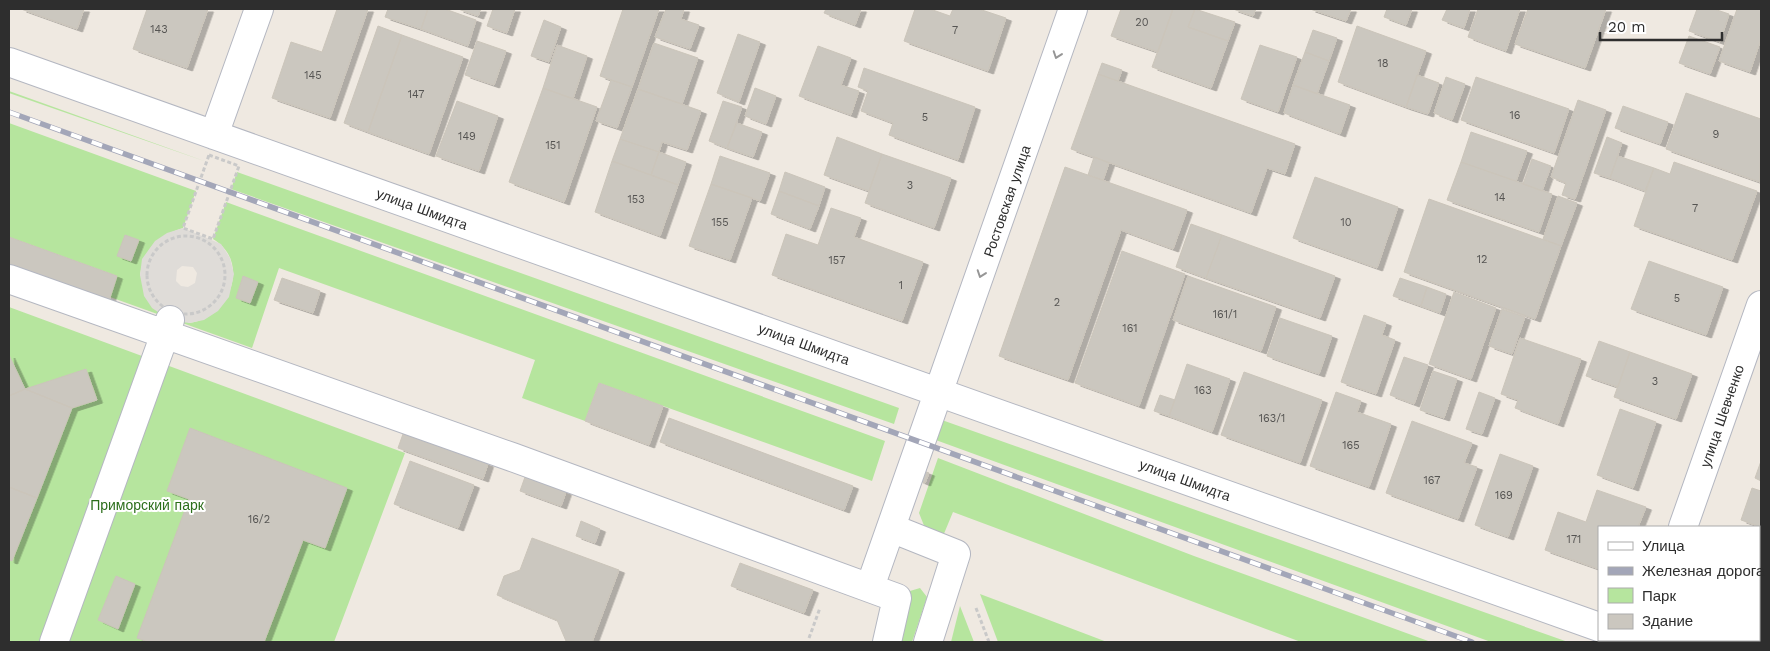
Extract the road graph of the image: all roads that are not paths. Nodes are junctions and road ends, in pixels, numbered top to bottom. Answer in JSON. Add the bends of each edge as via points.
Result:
{"nodes":[{"id":1,"x":259,"y":9,"type":"edge"},
{"id":2,"x":1074,"y":9,"type":"edge"},
{"id":3,"x":9,"y":62,"type":"edge"},
{"id":4,"x":214,"y":135,"type":"junction"},
{"id":5,"x":9,"y":279,"type":"edge"},
{"id":6,"x":1761,"y":305,"type":"edge"},
{"id":7,"x":175,"y":322,"type":"junction"},
{"id":8,"x":940,"y":393,"type":"junction"},
{"id":9,"x":1682,"y":526,"type":"edge"},
{"id":10,"x":889,"y":535,"type":"junction"},
{"id":11,"x":870,"y":588,"type":"junction"},
{"id":12,"x":1598,"y":627,"type":"edge"},
{"id":13,"x":54,"y":642,"type":"edge"},
{"id":14,"x":887,"y":642,"type":"edge"},
{"id":15,"x":928,"y":642,"type":"edge"}],
"edges":[{"from":1,"to":4,"type":"street"},
{"from":2,"to":8,"type":"street","name":"Ростовская улица","one_way":true},
{"from":3,"to":4,"type":"street","name":"улица Шмидта"},
{"from":4,"to":8,"type":"street","name":"улица Шмидта"},
{"from":5,"to":7,"type":"street"},
{"from":6,"to":9,"type":"street","name":"улица Шевченко"},
{"from":7,"to":11,"type":"street","via":[[512,456]]},
{"from":7,"to":13,"type":"street"},
{"from":8,"to":10,"type":"street","name":"Ростовская улица"},
{"from":8,"to":12,"type":"street","name":"улица Шмидта"},
{"from":10,"to":11,"type":"street","name":"Ростовская улица"},
{"from":10,"to":15,"type":"street","via":[[956,554]]},
{"from":11,"to":14,"type":"street","via":[[898,598]]}]}
